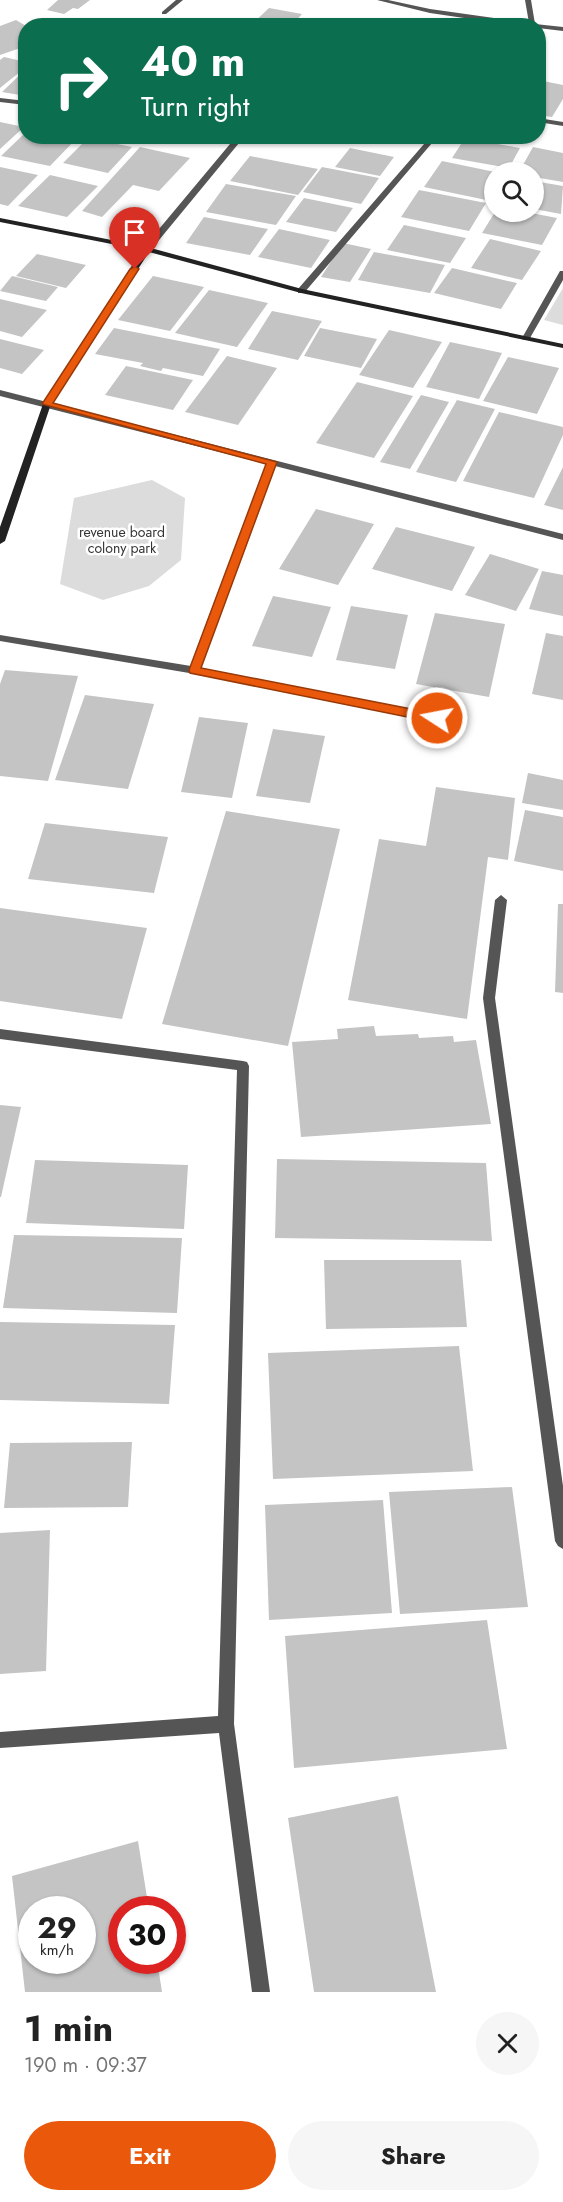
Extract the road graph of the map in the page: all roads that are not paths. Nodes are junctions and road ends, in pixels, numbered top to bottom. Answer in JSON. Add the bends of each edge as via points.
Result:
{"nodes":[{"id":1,"x":180,"y":0,"type":"edge"},
{"id":2,"x":380,"y":0,"type":"edge"},
{"id":3,"x":528,"y":0,"type":"edge"},
{"id":4,"x":164,"y":13,"type":"dead end"},
{"id":5,"x":479,"y":18,"type":"edge"},
{"id":6,"x":533,"y":18,"type":"edge"},
{"id":7,"x":546,"y":27,"type":"edge"},
{"id":8,"x":563,"y":28,"type":"edge"},
{"id":9,"x":0,"y":100,"type":"edge"},
{"id":10,"x":18,"y":102,"type":"edge"},
{"id":11,"x":546,"y":121,"type":"edge"},
{"id":12,"x":563,"y":124,"type":"edge"},
{"id":13,"x":234,"y":144,"type":"edge"},
{"id":14,"x":428,"y":144,"type":"edge"},
{"id":15,"x":0,"y":220,"type":"edge"},
{"id":16,"x":147,"y":249,"type":"junction"},
{"id":17,"x":563,"y":273,"type":"edge"},
{"id":18,"x":301,"y":291,"type":"junction"},
{"id":19,"x":526,"y":338,"type":"junction"},
{"id":20,"x":563,"y":346,"type":"edge"},
{"id":21,"x":0,"y":393,"type":"edge"},
{"id":22,"x":47,"y":404,"type":"junction"},
{"id":23,"x":272,"y":462,"type":"junction"},
{"id":24,"x":563,"y":537,"type":"edge"},
{"id":25,"x":0,"y":541,"type":"edge"},
{"id":26,"x":0,"y":638,"type":"edge"},
{"id":27,"x":195,"y":670,"type":"junction"},
{"id":28,"x":437,"y":718,"type":"dead end"},
{"id":29,"x":501,"y":900,"type":"dead end"},
{"id":30,"x":0,"y":1034,"type":"edge"},
{"id":31,"x":563,"y":1541,"type":"edge"},
{"id":32,"x":226,"y":1724,"type":"junction"},
{"id":33,"x":0,"y":1740,"type":"edge"},
{"id":34,"x":261,"y":1992,"type":"edge"}],
"edges":[{"from":1,"to":4,"type":"street"},
{"from":2,"to":5,"type":"street"},
{"from":3,"to":6,"type":"street"},
{"from":7,"to":8,"type":"street"},
{"from":9,"to":10,"type":"street"},
{"from":11,"to":12,"type":"street"},
{"from":13,"to":16,"type":"street"},
{"from":14,"to":18,"type":"street"},
{"from":15,"to":16,"type":"street"},
{"from":16,"to":18,"type":"street"},
{"from":16,"to":22,"type":"street"},
{"from":17,"to":19,"type":"street"},
{"from":18,"to":19,"type":"street"},
{"from":19,"to":20,"type":"street"},
{"from":21,"to":22,"type":"street"},
{"from":22,"to":23,"type":"street"},
{"from":22,"to":25,"type":"street"},
{"from":23,"to":24,"type":"street"},
{"from":23,"to":27,"type":"street"},
{"from":26,"to":27,"type":"street"},
{"from":27,"to":28,"type":"street"},
{"from":29,"to":31,"type":"street","via":[[489,998]]},
{"from":30,"to":32,"type":"street","via":[[243,1066]]},
{"from":32,"to":33,"type":"street"},
{"from":32,"to":34,"type":"street"}]}
